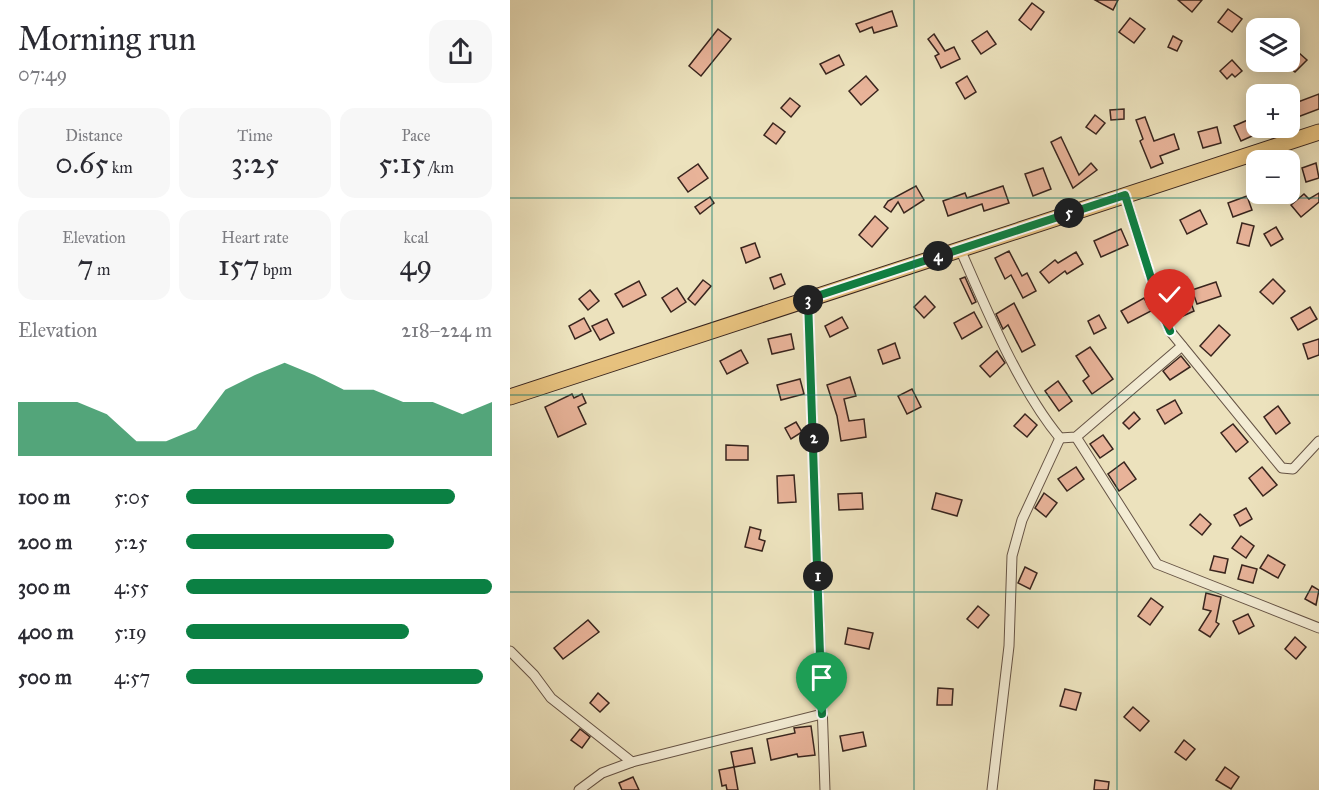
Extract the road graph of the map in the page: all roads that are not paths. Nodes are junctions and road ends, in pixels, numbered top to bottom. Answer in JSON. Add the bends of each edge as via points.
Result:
{"nodes":[{"id":1,"x":1319,"y":132,"type":"edge"},
{"id":2,"x":1125,"y":195,"type":"junction"},
{"id":3,"x":960,"y":249,"type":"junction"},
{"id":4,"x":808,"y":299,"type":"junction"},
{"id":5,"x":1182,"y":346,"type":"junction"},
{"id":6,"x":510,"y":397,"type":"edge"},
{"id":7,"x":1076,"y":436,"type":"junction"},
{"id":8,"x":1060,"y":438,"type":"junction"},
{"id":9,"x":1319,"y":441,"type":"edge"},
{"id":10,"x":1319,"y":628,"type":"edge"},
{"id":11,"x":510,"y":651,"type":"edge"},
{"id":12,"x":822,"y":714,"type":"junction"},
{"id":13,"x":632,"y":762,"type":"junction"},
{"id":14,"x":579,"y":790,"type":"edge"},
{"id":15,"x":825,"y":790,"type":"edge"},
{"id":16,"x":992,"y":790,"type":"edge"}],
"edges":[{"from":1,"to":2,"type":"main road"},
{"from":2,"to":3,"type":"main road"},
{"from":2,"to":5,"type":"street","via":[[1161,310]]},
{"from":3,"to":4,"type":"main road"},
{"from":3,"to":8,"type":"street","via":[[992,321],[1043,416]]},
{"from":4,"to":6,"type":"main road"},
{"from":4,"to":12,"type":"street"},
{"from":5,"to":7,"type":"street"},
{"from":5,"to":9,"type":"street","via":[[1282,468],[1298,466]]},
{"from":7,"to":8,"type":"street"},
{"from":7,"to":10,"type":"street","via":[[1157,564]]},
{"from":8,"to":16,"type":"street","via":[[1022,520],[1012,556],[1009,646]]},
{"from":11,"to":13,"type":"street","via":[[551,698]]},
{"from":12,"to":13,"type":"street"},
{"from":12,"to":15,"type":"street"},
{"from":13,"to":14,"type":"street","via":[[602,773]]}]}
